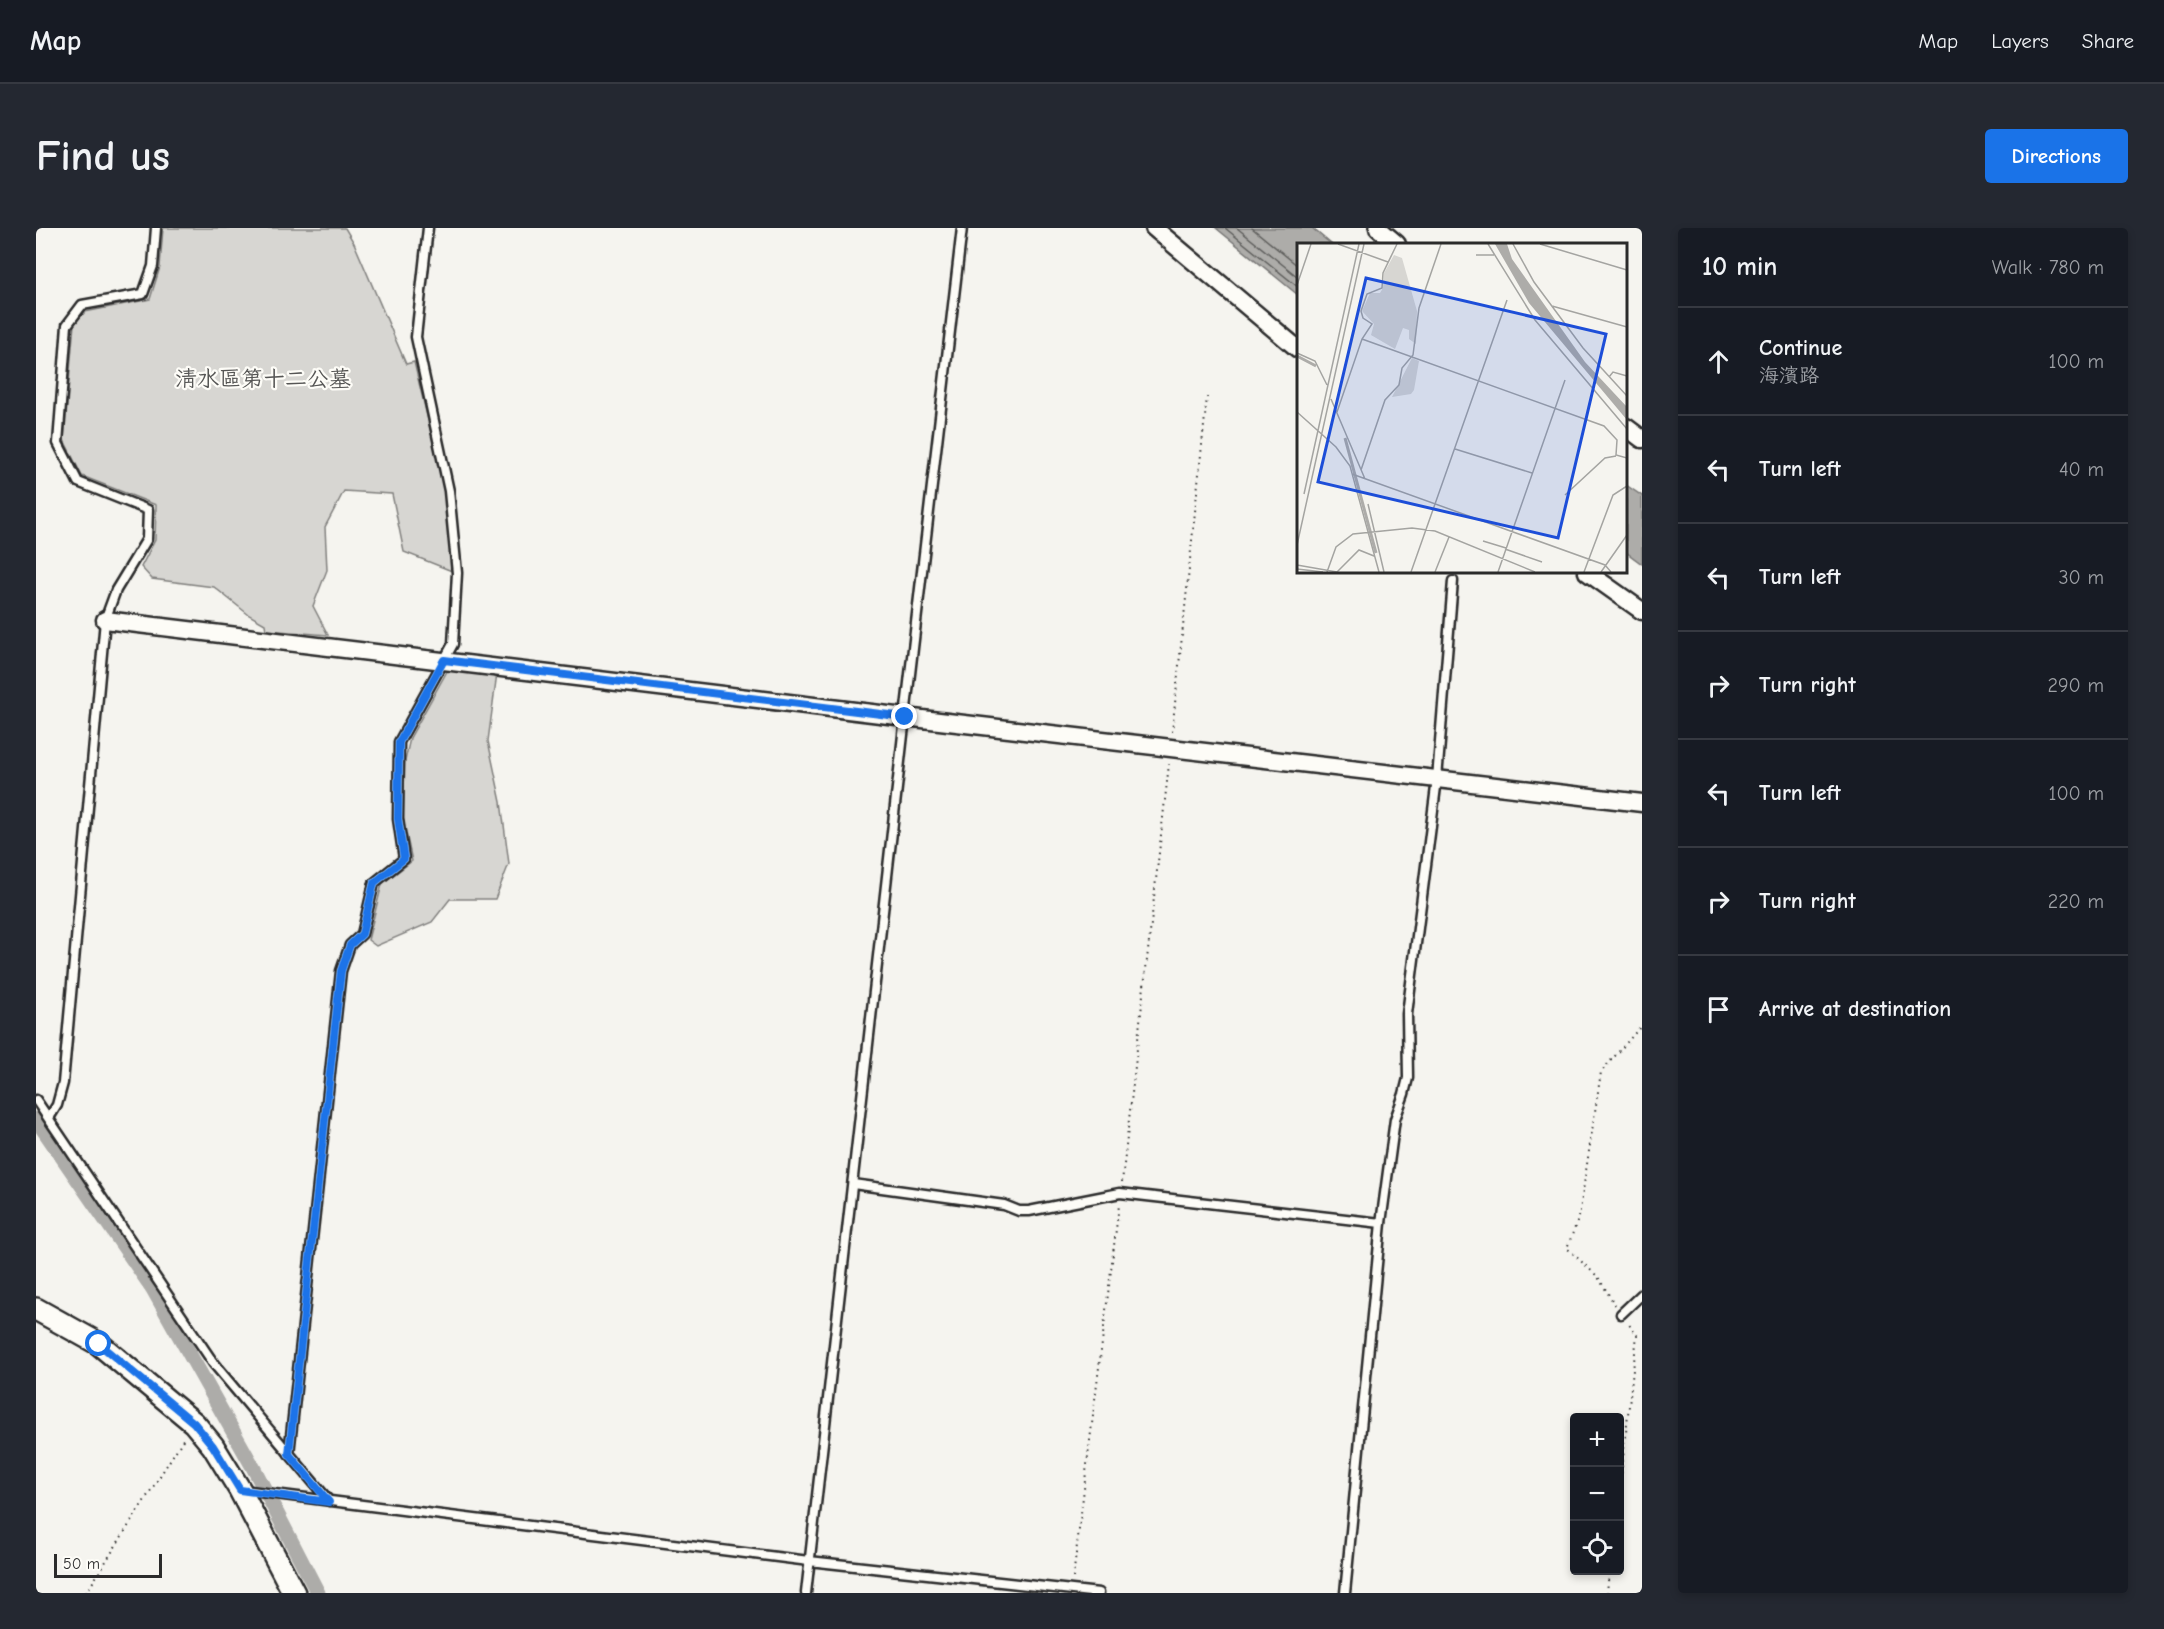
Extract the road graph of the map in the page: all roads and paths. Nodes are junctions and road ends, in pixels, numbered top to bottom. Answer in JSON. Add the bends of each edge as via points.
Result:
{"nodes":[{"id":1,"x":156,"y":228,"type":"edge"},
{"id":2,"x":428,"y":228,"type":"edge"},
{"id":3,"x":962,"y":228,"type":"edge"},
{"id":4,"x":1154,"y":228,"type":"edge"},
{"id":5,"x":1378,"y":228,"type":"edge"},
{"id":6,"x":1395,"y":243,"type":"edge"},
{"id":7,"x":1297,"y":347,"type":"edge"},
{"id":8,"x":1207,"y":397,"type":"dead end"},
{"id":9,"x":1627,"y":428,"type":"edge"},
{"id":10,"x":1642,"y":439,"type":"edge"},
{"id":11,"x":1588,"y":573,"type":"edge"},
{"id":12,"x":1453,"y":581,"type":"dead end"},
{"id":13,"x":1642,"y":611,"type":"edge"},
{"id":14,"x":105,"y":620,"type":"junction"},
{"id":15,"x":444,"y":660,"type":"junction"},
{"id":16,"x":905,"y":717,"type":"junction"},
{"id":17,"x":1170,"y":748,"type":"junction"},
{"id":18,"x":1437,"y":779,"type":"junction"},
{"id":19,"x":1642,"y":803,"type":"edge"},
{"id":20,"x":1642,"y":1026,"type":"edge"},
{"id":21,"x":36,"y":1100,"type":"edge"},
{"id":22,"x":49,"y":1118,"type":"junction"},
{"id":23,"x":853,"y":1184,"type":"junction"},
{"id":24,"x":1120,"y":1193,"type":"junction"},
{"id":25,"x":1381,"y":1223,"type":"junction"},
{"id":26,"x":1642,"y":1294,"type":"edge"},
{"id":27,"x":36,"y":1309,"type":"edge"},
{"id":28,"x":1621,"y":1314,"type":"junction"},
{"id":29,"x":194,"y":1423,"type":"junction"},
{"id":30,"x":289,"y":1454,"type":"junction"},
{"id":31,"x":1622,"y":1467,"type":"edge"},
{"id":32,"x":247,"y":1491,"type":"junction"},
{"id":33,"x":325,"y":1501,"type":"junction"},
{"id":34,"x":809,"y":1561,"type":"junction"},
{"id":35,"x":1609,"y":1575,"type":"edge"},
{"id":36,"x":1072,"y":1590,"type":"junction"},
{"id":37,"x":86,"y":1593,"type":"edge"},
{"id":38,"x":294,"y":1593,"type":"edge"},
{"id":39,"x":806,"y":1593,"type":"edge"},
{"id":40,"x":1099,"y":1593,"type":"edge"},
{"id":41,"x":1346,"y":1593,"type":"edge"},
{"id":42,"x":1607,"y":1593,"type":"edge"}],
"edges":[{"from":1,"to":14,"type":"lane","via":[[153,266],[143,294],[82,305],[67,325],[58,443],[78,482],[148,510],[147,539],[116,590]]},
{"from":2,"to":15,"type":"lane","via":[[416,337],[449,491],[457,573],[453,644]]},
{"from":3,"to":16,"type":"lane"},
{"from":4,"to":7,"type":"street"},
{"from":5,"to":6,"type":"street"},
{"from":8,"to":17,"type":"path"},
{"from":9,"to":10,"type":"street"},
{"from":11,"to":13,"type":"street"},
{"from":12,"to":18,"type":"lane"},
{"from":14,"to":15,"type":"street"},
{"from":14,"to":22,"type":"lane","via":[[63,1083]]},
{"from":15,"to":16,"type":"street"},
{"from":15,"to":30,"type":"lane","via":[[399,742],[398,819],[404,859],[374,883],[362,934],[350,945],[341,971]]},
{"from":16,"to":17,"type":"street"},
{"from":16,"to":23,"type":"lane"},
{"from":17,"to":18,"type":"street"},
{"from":17,"to":24,"type":"path"},
{"from":18,"to":19,"type":"street"},
{"from":18,"to":25,"type":"lane","via":[[1407,1014],[1408,1078],[1395,1119]]},
{"from":20,"to":28,"type":"path","via":[[1601,1072],[1579,1217],[1567,1248],[1598,1277]]},
{"from":21,"to":22,"type":"lane"},
{"from":22,"to":30,"type":"lane","via":[[214,1364]]},
{"from":23,"to":24,"type":"lane","via":[[1029,1212]]},
{"from":23,"to":34,"type":"lane"},
{"from":24,"to":25,"type":"lane"},
{"from":24,"to":36,"type":"path"},
{"from":25,"to":41,"type":"lane"},
{"from":26,"to":28,"type":"lane"},
{"from":27,"to":29,"type":"street","via":[[99,1344]]},
{"from":28,"to":31,"type":"path","via":[[1637,1335]]},
{"from":29,"to":32,"type":"street"},
{"from":29,"to":37,"type":"path"},
{"from":30,"to":33,"type":"lane"},
{"from":32,"to":33,"type":"lane"},
{"from":32,"to":38,"type":"street"},
{"from":33,"to":34,"type":"lane"},
{"from":34,"to":36,"type":"lane"},
{"from":34,"to":39,"type":"lane"},
{"from":35,"to":42,"type":"path"},
{"from":36,"to":40,"type":"lane"}]}
